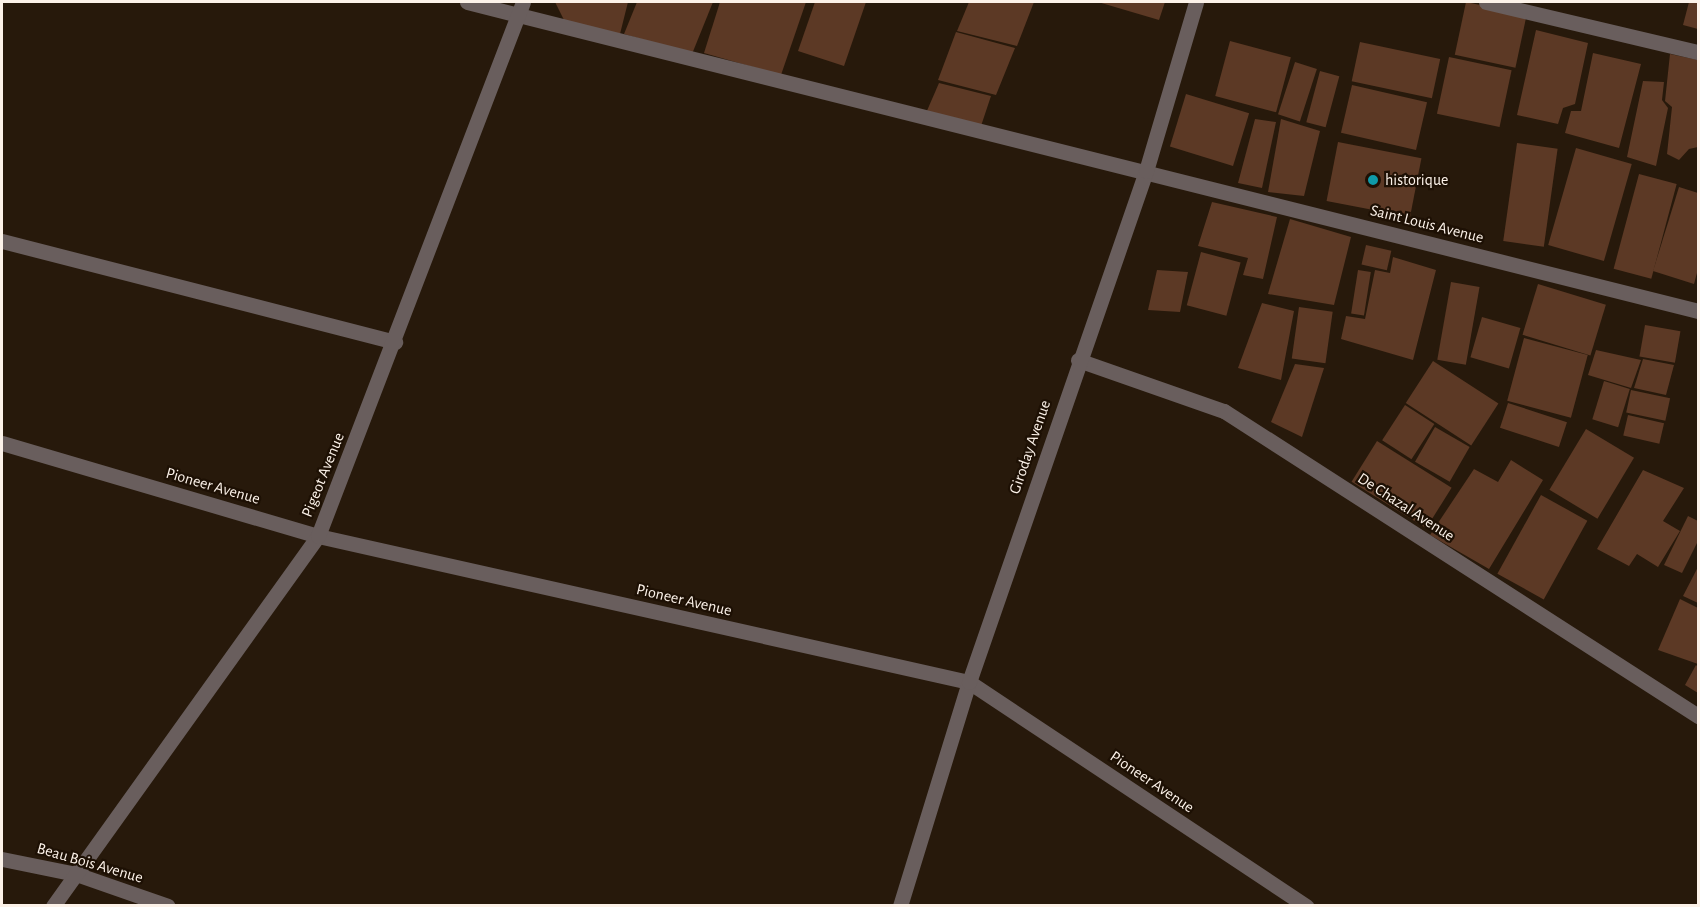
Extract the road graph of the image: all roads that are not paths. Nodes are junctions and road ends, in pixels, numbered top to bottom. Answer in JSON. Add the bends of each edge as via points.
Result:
{"nodes":[{"id":1,"x":467,"y":2,"type":"edge"},
{"id":2,"x":1196,"y":2,"type":"edge"},
{"id":3,"x":1486,"y":2,"type":"edge"},
{"id":4,"x":520,"y":8,"type":"edge"},
{"id":5,"x":1698,"y":52,"type":"edge"},
{"id":6,"x":1146,"y":171,"type":"junction"},
{"id":7,"x":2,"y":241,"type":"edge"},
{"id":8,"x":1698,"y":311,"type":"edge"},
{"id":9,"x":395,"y":342,"type":"junction"},
{"id":10,"x":1078,"y":360,"type":"junction"},
{"id":11,"x":2,"y":443,"type":"edge"},
{"id":12,"x":318,"y":536,"type":"junction"},
{"id":13,"x":969,"y":682,"type":"junction"},
{"id":14,"x":1698,"y":716,"type":"edge"},
{"id":15,"x":2,"y":859,"type":"edge"},
{"id":16,"x":76,"y":874,"type":"junction"},
{"id":17,"x":53,"y":906,"type":"edge"},
{"id":18,"x":168,"y":906,"type":"edge"},
{"id":19,"x":900,"y":906,"type":"edge"},
{"id":20,"x":1306,"y":906,"type":"edge"}],
"edges":[{"from":1,"to":4,"type":"street","name":"Saint Louis Avenue"},
{"from":2,"to":6,"type":"street","name":"Giroday Avenue"},
{"from":3,"to":5,"type":"street"},
{"from":4,"to":6,"type":"street","name":"Saint Louis Avenue"},
{"from":4,"to":9,"type":"street","name":"Pigeot Avenue"},
{"from":6,"to":8,"type":"street","name":"Saint Louis Avenue"},
{"from":6,"to":10,"type":"street","name":"Giroday Avenue"},
{"from":7,"to":9,"type":"street"},
{"from":9,"to":12,"type":"street","name":"Pigeot Avenue"},
{"from":10,"to":13,"type":"street","name":"Giroday Avenue"},
{"from":10,"to":14,"type":"street","name":"De Chazal Avenue","via":[[1224,411]]},
{"from":11,"to":12,"type":"street","name":"Pioneer Avenue"},
{"from":12,"to":13,"type":"street","name":"Pioneer Avenue"},
{"from":12,"to":16,"type":"street","name":"Pigeot Avenue"},
{"from":13,"to":19,"type":"street","name":"Giroday Avenue"},
{"from":13,"to":20,"type":"street","name":"Pioneer Avenue"},
{"from":15,"to":16,"type":"street","name":"Beau Bois Avenue"},
{"from":16,"to":17,"type":"street","name":"Pigeot Avenue"},
{"from":16,"to":18,"type":"street","name":"Beau Bois Avenue"}]}
